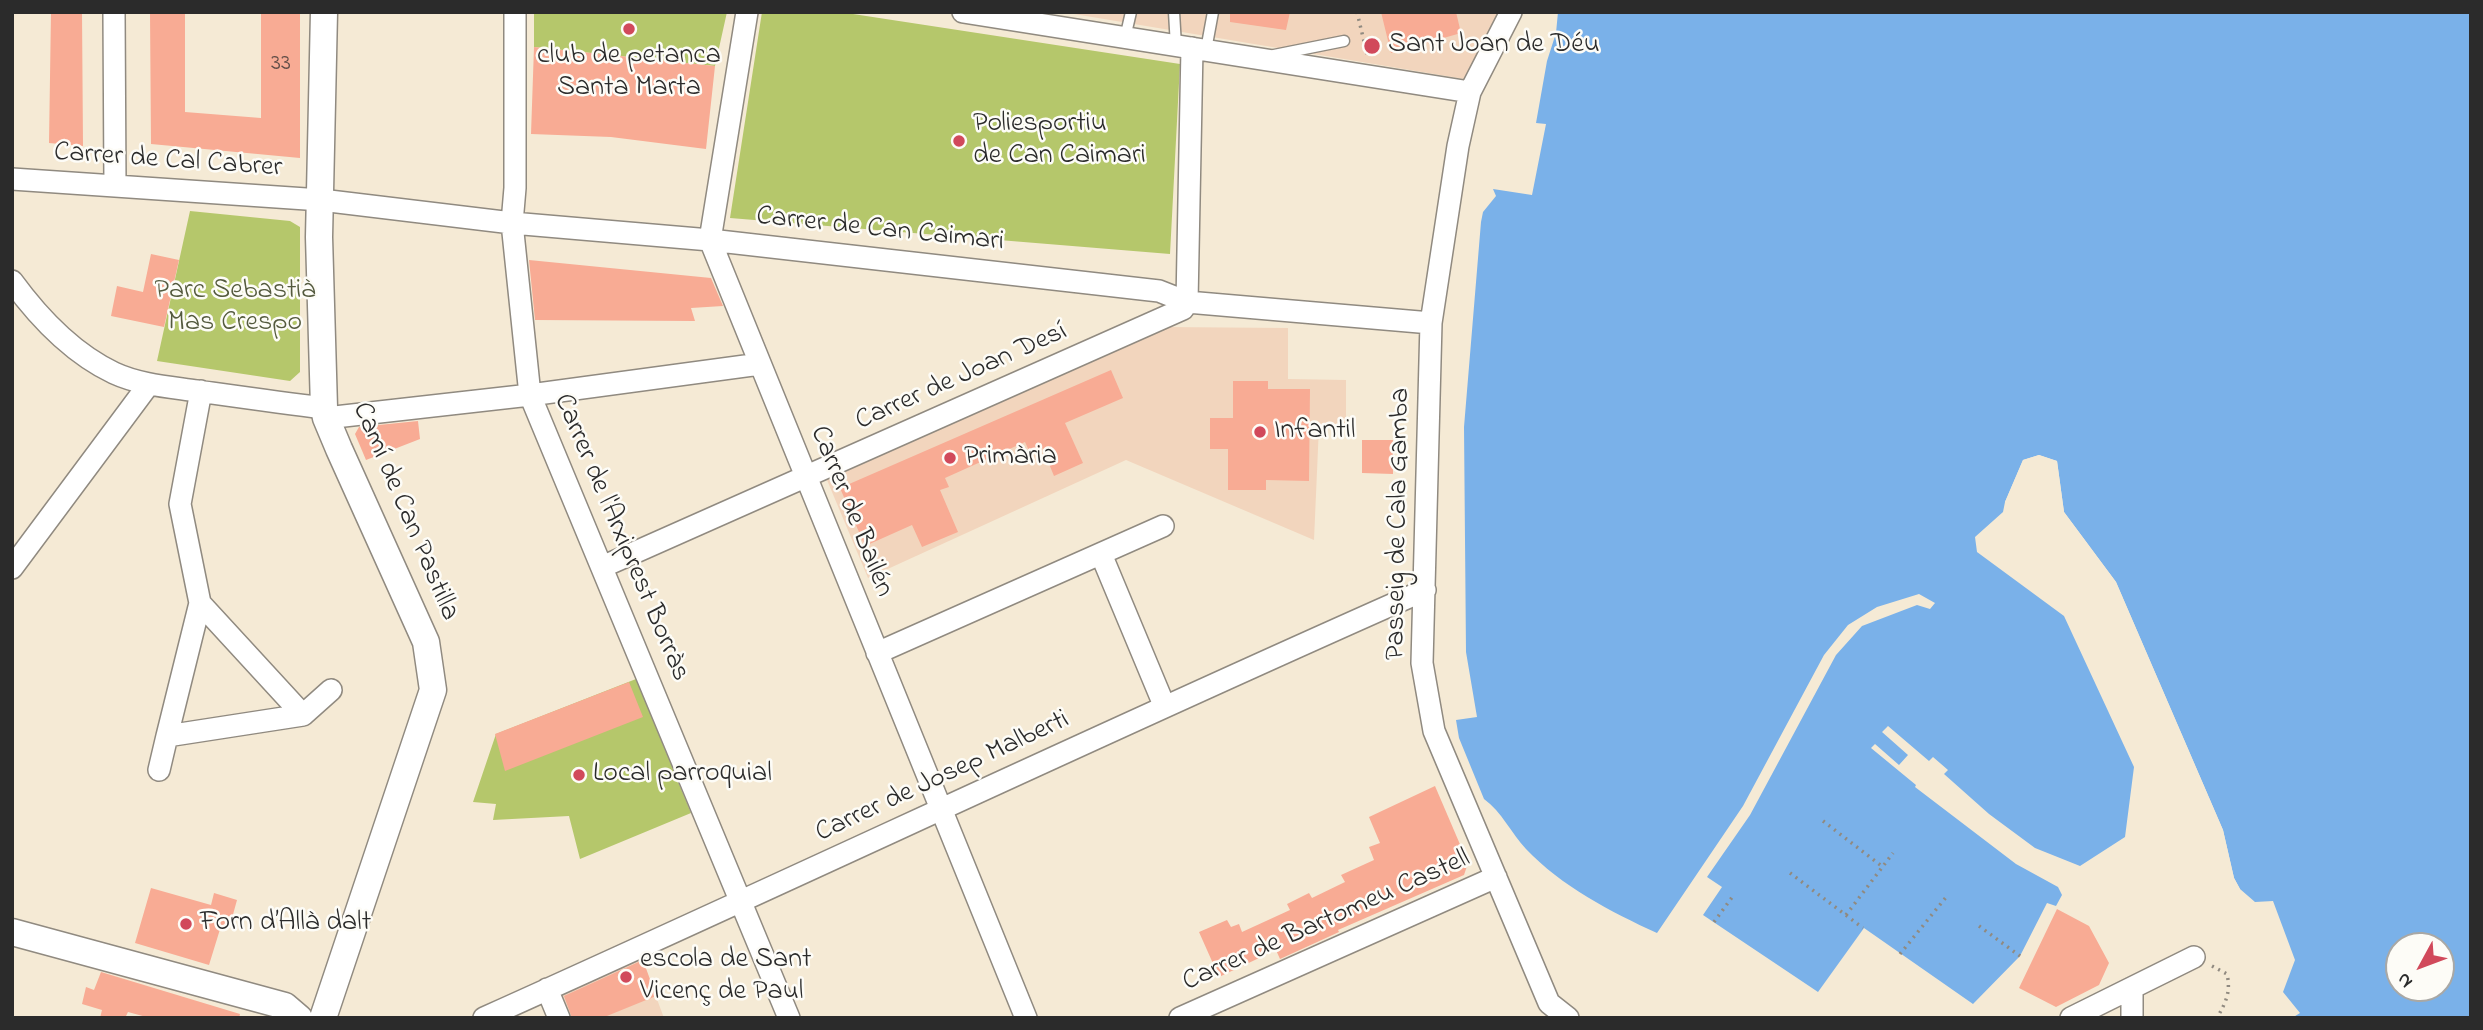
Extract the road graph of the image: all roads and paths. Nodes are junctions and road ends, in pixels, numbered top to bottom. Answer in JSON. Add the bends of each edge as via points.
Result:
{"nodes":[{"id":1,"x":114,"y":12,"type":"edge"},
{"id":2,"x":324,"y":12,"type":"edge"},
{"id":3,"x":515,"y":12,"type":"edge"},
{"id":4,"x":747,"y":12,"type":"edge"},
{"id":5,"x":963,"y":12,"type":"edge"},
{"id":6,"x":1131,"y":12,"type":"edge"},
{"id":7,"x":1174,"y":12,"type":"edge"},
{"id":8,"x":1213,"y":12,"type":"edge"},
{"id":9,"x":1357,"y":12,"type":"edge"},
{"id":10,"x":1511,"y":12,"type":"edge"},
{"id":11,"x":1125,"y":37,"type":"junction"},
{"id":12,"x":1343,"y":41,"type":"dead end"},
{"id":13,"x":1192,"y":48,"type":"junction"},
{"id":14,"x":1258,"y":58,"type":"junction"},
{"id":15,"x":1372,"y":77,"type":"junction"},
{"id":16,"x":1470,"y":92,"type":"junction"},
{"id":17,"x":12,"y":179,"type":"edge"},
{"id":18,"x":115,"y":186,"type":"junction"},
{"id":19,"x":321,"y":200,"type":"junction"},
{"id":20,"x":512,"y":223,"type":"junction"},
{"id":21,"x":710,"y":240,"type":"junction"},
{"id":22,"x":12,"y":281,"type":"edge"},
{"id":23,"x":1187,"y":302,"type":"junction"},
{"id":24,"x":21,"y":310,"type":"edge"},
{"id":25,"x":1432,"y":323,"type":"junction"},
{"id":26,"x":760,"y":364,"type":"junction"},
{"id":27,"x":149,"y":384,"type":"junction"},
{"id":28,"x":201,"y":391,"type":"junction"},
{"id":29,"x":530,"y":395,"type":"junction"},
{"id":30,"x":325,"y":413,"type":"junction"},
{"id":31,"x":806,"y":478,"type":"junction"},
{"id":32,"x":1163,"y":526,"type":"dead end"},
{"id":33,"x":1101,"y":554,"type":"junction"},
{"id":34,"x":602,"y":567,"type":"junction"},
{"id":35,"x":12,"y":568,"type":"edge"},
{"id":36,"x":1425,"y":590,"type":"junction"},
{"id":37,"x":200,"y":603,"type":"junction"},
{"id":38,"x":877,"y":653,"type":"junction"},
{"id":39,"x":331,"y":690,"type":"dead end"},
{"id":40,"x":1164,"y":705,"type":"junction"},
{"id":41,"x":303,"y":715,"type":"junction"},
{"id":42,"x":167,"y":736,"type":"junction"},
{"id":43,"x":159,"y":770,"type":"dead end"},
{"id":44,"x":941,"y":810,"type":"junction"},
{"id":45,"x":1823,"y":821,"type":"dead end"},
{"id":46,"x":1893,"y":853,"type":"dead end"},
{"id":47,"x":1884,"y":867,"type":"junction"},
{"id":48,"x":1790,"y":873,"type":"dead end"},
{"id":49,"x":1496,"y":877,"type":"junction"},
{"id":50,"x":1733,"y":896,"type":"dead end"},
{"id":51,"x":1947,"y":896,"type":"dead end"},
{"id":52,"x":741,"y":902,"type":"junction"},
{"id":53,"x":1846,"y":915,"type":"junction"},
{"id":54,"x":1714,"y":922,"type":"dead end"},
{"id":55,"x":1979,"y":926,"type":"dead end"},
{"id":56,"x":1863,"y":928,"type":"dead end"},
{"id":57,"x":12,"y":932,"type":"edge"},
{"id":58,"x":1900,"y":954,"type":"dead end"},
{"id":59,"x":2020,"y":956,"type":"dead end"},
{"id":60,"x":2194,"y":957,"type":"joint"},
{"id":61,"x":2132,"y":988,"type":"junction"},
{"id":62,"x":547,"y":989,"type":"junction"},
{"id":63,"x":1563,"y":1017,"type":"edge"},
{"id":64,"x":299,"y":1018,"type":"edge"},
{"id":65,"x":323,"y":1018,"type":"edge"},
{"id":66,"x":484,"y":1018,"type":"edge"},
{"id":67,"x":559,"y":1018,"type":"edge"},
{"id":68,"x":789,"y":1018,"type":"edge"},
{"id":69,"x":1026,"y":1018,"type":"edge"},
{"id":70,"x":1180,"y":1018,"type":"edge"},
{"id":71,"x":2071,"y":1018,"type":"edge"},
{"id":72,"x":2132,"y":1018,"type":"edge"},
{"id":73,"x":2217,"y":1018,"type":"edge"}],
"edges":[{"from":1,"to":18,"type":"street"},
{"from":2,"to":19,"type":"street","name":"Camí de Can Pastilla"},
{"from":3,"to":20,"type":"street","name":"Carrer de l'Arxiprest Borràs"},
{"from":4,"to":21,"type":"street"},
{"from":5,"to":11,"type":"street"},
{"from":6,"to":11,"type":"lane"},
{"from":7,"to":13,"type":"lane"},
{"from":8,"to":13,"type":"lane"},
{"from":9,"to":15,"type":"path"},
{"from":10,"to":16,"type":"street","name":"Passeig de Cala Gamba"},
{"from":11,"to":13,"type":"street"},
{"from":12,"to":14,"type":"lane"},
{"from":13,"to":14,"type":"street"},
{"from":13,"to":23,"type":"street"},
{"from":14,"to":15,"type":"street"},
{"from":15,"to":16,"type":"street"},
{"from":16,"to":25,"type":"street","name":"Passeig de Cala Gamba"},
{"from":17,"to":18,"type":"street","name":"Carrer de Cal Cabrer"},
{"from":18,"to":19,"type":"street","name":"Carrer de Cal Cabrer"},
{"from":19,"to":20,"type":"street","name":"Carrer de Can Caimari"},
{"from":19,"to":30,"type":"street","name":"Camí de Can Pastilla"},
{"from":20,"to":21,"type":"street","name":"Carrer de Can Caimari"},
{"from":20,"to":29,"type":"street","name":"Carrer de l'Arxiprest Borràs"},
{"from":21,"to":23,"type":"street","name":"Carrer de Can Caimari","via":[[1159,291]]},
{"from":21,"to":26,"type":"street","name":"Carrer de Bailén"},
{"from":22,"to":24,"type":"street"},
{"from":23,"to":25,"type":"street","name":"Carrer de Can Caimari"},
{"from":23,"to":31,"type":"street","name":"Carrer de Joan Desí","via":[[1183,309]]},
{"from":24,"to":27,"type":"street","via":[[89,359]]},
{"from":25,"to":36,"type":"street","name":"Passeig de Cala Gamba"},
{"from":26,"to":29,"type":"street"},
{"from":26,"to":31,"type":"street","name":"Carrer de Bailén"},
{"from":27,"to":28,"type":"street"},
{"from":27,"to":35,"type":"street"},
{"from":28,"to":30,"type":"street"},
{"from":28,"to":37,"type":"street","via":[[180,504]]},
{"from":29,"to":30,"type":"street"},
{"from":29,"to":34,"type":"street","name":"Carrer de l'Arxiprest Borràs"},
{"from":30,"to":65,"type":"street","name":"Camí de Can Pastilla","via":[[426,642],[433,690]]},
{"from":31,"to":34,"type":"street","name":"Carrer de Joan Desí"},
{"from":31,"to":38,"type":"street","name":"Carrer de Bailén"},
{"from":32,"to":33,"type":"street"},
{"from":33,"to":38,"type":"street"},
{"from":33,"to":40,"type":"street"},
{"from":34,"to":52,"type":"street","name":"Carrer de l'Arxiprest Borràs"},
{"from":36,"to":40,"type":"street","name":"Carrer de Josep Malberti"},
{"from":36,"to":49,"type":"street","name":"Passeig de Cala Gamba","via":[[1422,663],[1434,731]]},
{"from":37,"to":41,"type":"street"},
{"from":37,"to":42,"type":"street"},
{"from":38,"to":44,"type":"street","name":"Carrer de Bailén"},
{"from":39,"to":41,"type":"street"},
{"from":40,"to":44,"type":"street","name":"Carrer de Josep Malberti"},
{"from":41,"to":42,"type":"street"},
{"from":42,"to":43,"type":"street"},
{"from":44,"to":52,"type":"street","name":"Carrer de Josep Malberti"},
{"from":44,"to":69,"type":"street","name":"Carrer de Bailén"},
{"from":45,"to":47,"type":"path"},
{"from":46,"to":47,"type":"path"},
{"from":47,"to":53,"type":"path"},
{"from":48,"to":53,"type":"path"},
{"from":49,"to":63,"type":"street","name":"Passeig de Cala Gamba","via":[[1549,1003]]},
{"from":49,"to":70,"type":"street","name":"Carrer de Bartomeu Castell"},
{"from":50,"to":54,"type":"path"},
{"from":51,"to":58,"type":"path"},
{"from":52,"to":62,"type":"street","name":"Carrer de Josep Malberti"},
{"from":52,"to":68,"type":"street","name":"Carrer de l'Arxiprest Borràs"},
{"from":53,"to":56,"type":"path"},
{"from":55,"to":59,"type":"path"},
{"from":57,"to":64,"type":"street","via":[[285,1006]]},
{"from":60,"to":61,"type":"street"},
{"from":60,"to":73,"type":"path","via":[[2227,974],[2228,997]]},
{"from":61,"to":71,"type":"street"},
{"from":61,"to":72,"type":"street"},
{"from":62,"to":66,"type":"street","name":"Carrer de Josep Malberti"},
{"from":62,"to":67,"type":"street"}]}
